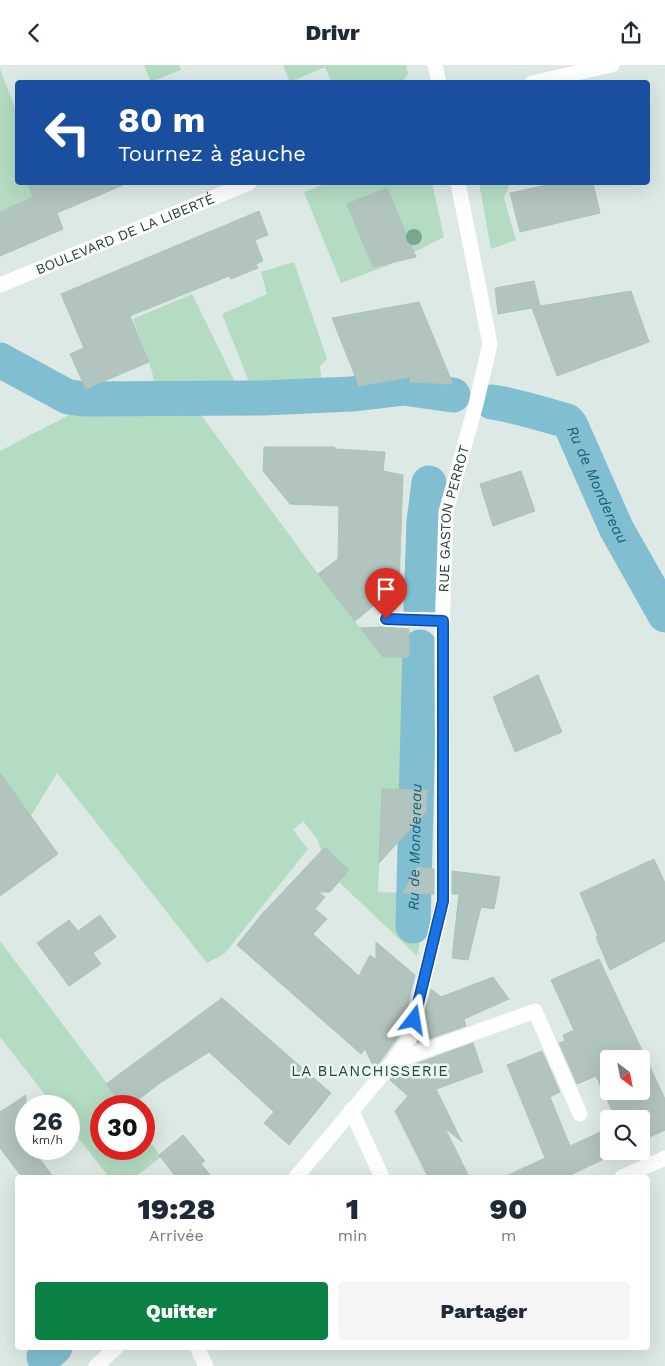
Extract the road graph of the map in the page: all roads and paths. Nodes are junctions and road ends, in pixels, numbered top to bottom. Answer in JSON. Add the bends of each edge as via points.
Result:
{"nodes":[{"id":1,"x":435,"y":65,"type":"edge"},
{"id":2,"x":612,"y":65,"type":"edge"},
{"id":3,"x":438,"y":80,"type":"edge"},
{"id":4,"x":545,"y":80,"type":"edge"},
{"id":5,"x":244,"y":185,"type":"edge"},
{"id":6,"x":458,"y":185,"type":"edge"},
{"id":7,"x":0,"y":285,"type":"edge"},
{"id":8,"x":386,"y":619,"type":"dead end"},
{"id":9,"x":443,"y":621,"type":"junction"},
{"id":10,"x":393,"y":1062,"type":"junction"},
{"id":11,"x":351,"y":1109,"type":"junction"},
{"id":12,"x":580,"y":1114,"type":"dead end"},
{"id":13,"x":665,"y":1158,"type":"edge"},
{"id":14,"x":298,"y":1175,"type":"edge"},
{"id":15,"x":381,"y":1175,"type":"edge"},
{"id":16,"x":627,"y":1175,"type":"edge"},
{"id":17,"x":114,"y":1350,"type":"edge"},
{"id":18,"x":198,"y":1350,"type":"edge"},
{"id":19,"x":96,"y":1366,"type":"edge"},
{"id":20,"x":206,"y":1366,"type":"edge"}],
"edges":[{"from":1,"to":3,"type":"street"},
{"from":2,"to":4,"type":"street"},
{"from":5,"to":7,"type":"street","name":"BOULEVARD DE LA LIBERTÉ"},
{"from":6,"to":9,"type":"street","name":"RUE GASTON PERROT","via":[[490,344],[446,512]]},
{"from":8,"to":9,"type":"street"},
{"from":9,"to":10,"type":"street","name":"RUE GASTON PERROT","via":[[443,901],[410,1037]]},
{"from":10,"to":11,"type":"street","name":"RUE GASTON PERROT"},
{"from":10,"to":12,"type":"street","via":[[535,1011]]},
{"from":11,"to":14,"type":"street","name":"RUE GASTON PERROT"},
{"from":11,"to":15,"type":"street"},
{"from":13,"to":16,"type":"street"},
{"from":17,"to":19,"type":"street"},
{"from":18,"to":20,"type":"street"}]}
